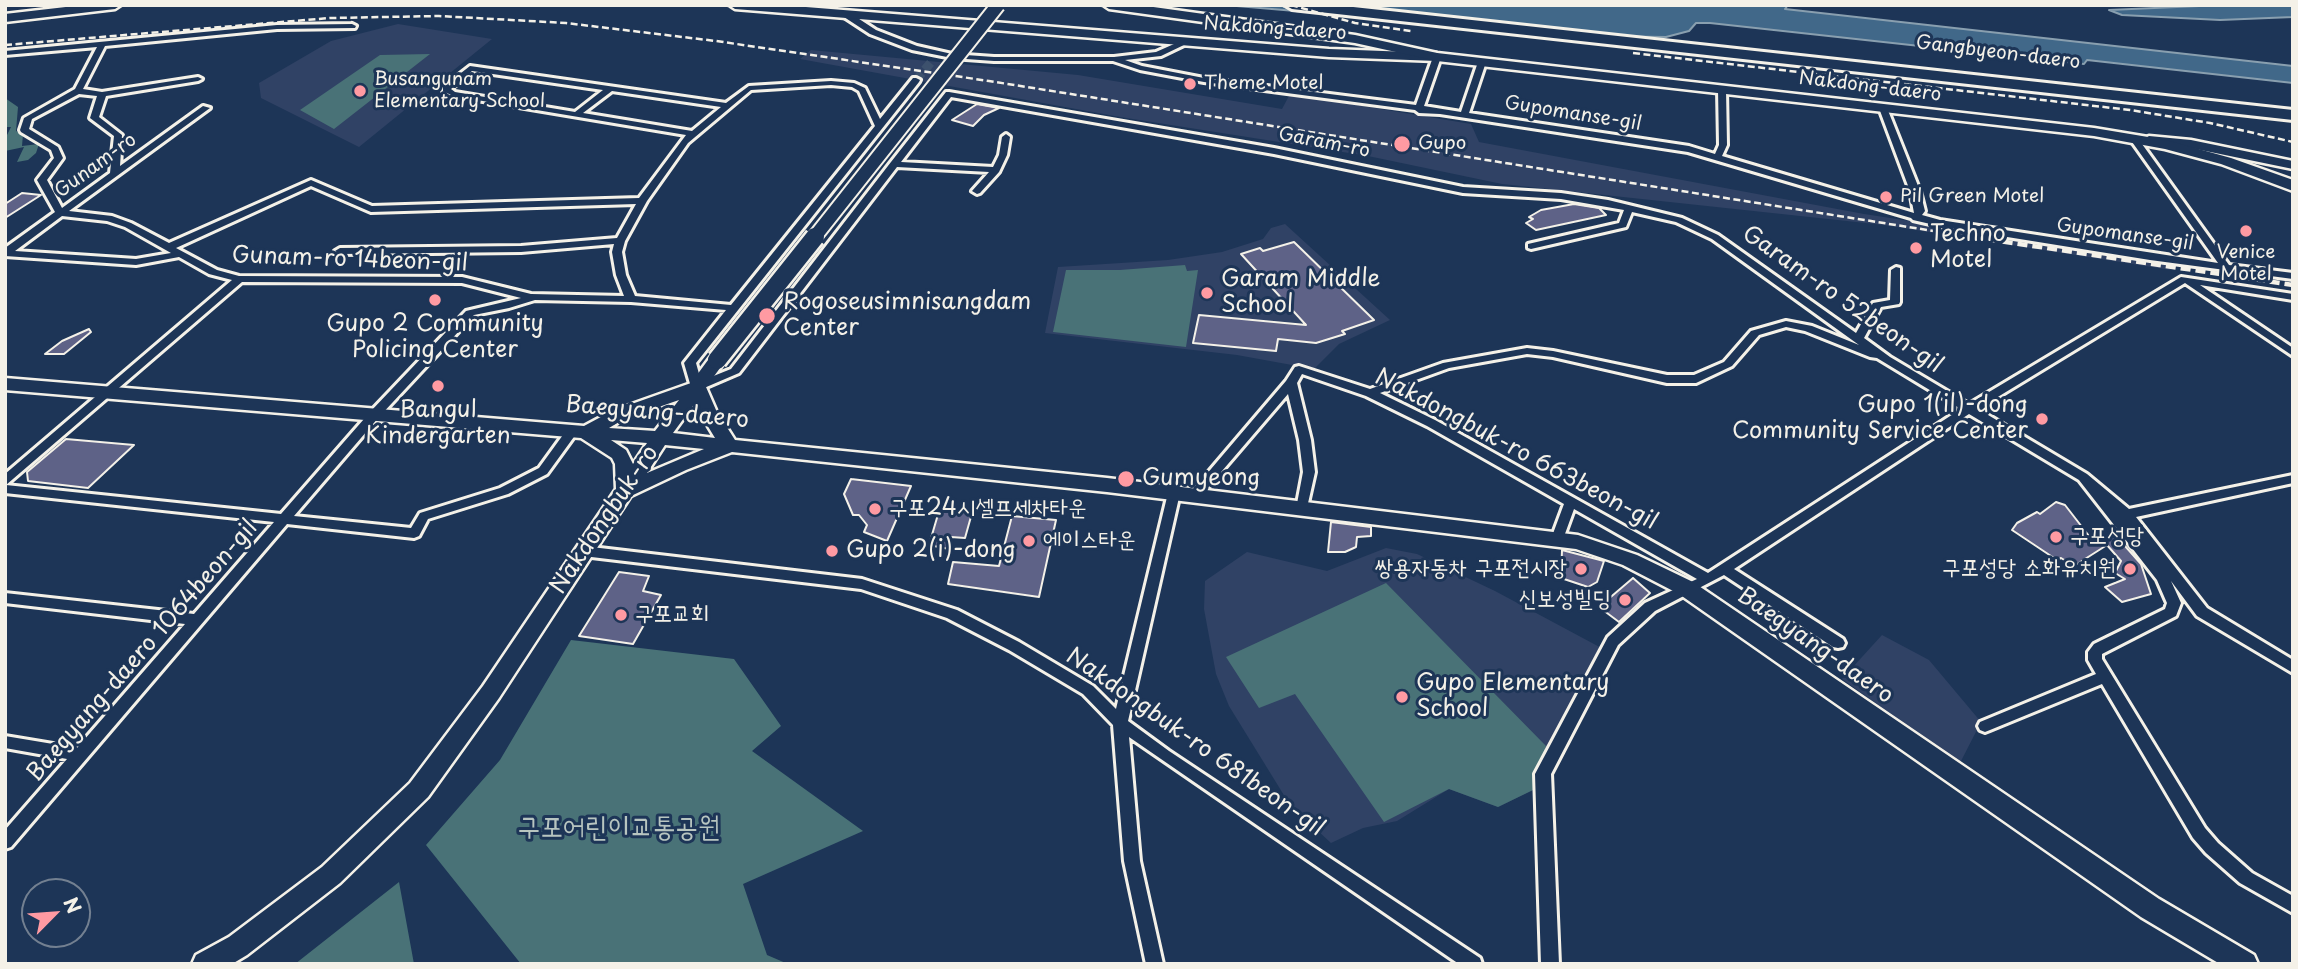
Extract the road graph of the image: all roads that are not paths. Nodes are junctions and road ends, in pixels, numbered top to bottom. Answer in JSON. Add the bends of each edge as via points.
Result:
{"nodes":[{"id":1,"x":114,"y":5,"type":"edge"},
{"id":2,"x":735,"y":5,"type":"edge"},
{"id":3,"x":998,"y":5,"type":"edge"},
{"id":4,"x":1109,"y":5,"type":"edge"},
{"id":5,"x":1292,"y":5,"type":"edge"},
{"id":6,"x":1417,"y":5,"type":"edge"},
{"id":7,"x":90,"y":7,"type":"edge"},
{"id":8,"x":849,"y":10,"type":"edge"},
{"id":9,"x":5,"y":18,"type":"edge"},
{"id":10,"x":352,"y":26,"type":"dead end"},
{"id":11,"x":1183,"y":42,"type":"junction"},
{"id":12,"x":102,"y":44,"type":"junction"},
{"id":13,"x":1701,"y":44,"type":"junction"},
{"id":14,"x":5,"y":53,"type":"edge"},
{"id":15,"x":1437,"y":57,"type":"junction"},
{"id":16,"x":1114,"y":59,"type":"junction"},
{"id":17,"x":1482,"y":62,"type":"junction"},
{"id":18,"x":198,"y":79,"type":"dead end"},
{"id":19,"x":916,"y":80,"type":"tunnel mouth"},
{"id":20,"x":611,"y":88,"type":"junction"},
{"id":21,"x":1721,"y":89,"type":"junction"},
{"id":22,"x":78,"y":91,"type":"junction"},
{"id":23,"x":447,"y":92,"type":"joint"},
{"id":24,"x":102,"y":94,"type":"junction"},
{"id":25,"x":726,"y":105,"type":"junction"},
{"id":26,"x":2293,"y":105,"type":"edge"},
{"id":27,"x":206,"y":108,"type":"dead end"},
{"id":28,"x":1883,"y":108,"type":"junction"},
{"id":29,"x":1419,"y":110,"type":"junction"},
{"id":30,"x":577,"y":114,"type":"junction"},
{"id":31,"x":1464,"y":115,"type":"junction"},
{"id":32,"x":2293,"y":115,"type":"edge"},
{"id":33,"x":879,"y":125,"type":"junction"},
{"id":34,"x":693,"y":134,"type":"junction"},
{"id":35,"x":2116,"y":136,"type":"junction"},
{"id":36,"x":1006,"y":137,"type":"dead end"},
{"id":37,"x":2134,"y":139,"type":"junction"},
{"id":38,"x":1718,"y":156,"type":"junction"},
{"id":39,"x":2226,"y":161,"type":"junction"},
{"id":40,"x":894,"y":164,"type":"junction"},
{"id":41,"x":2293,"y":166,"type":"edge"},
{"id":42,"x":996,"y":170,"type":"junction"},
{"id":43,"x":115,"y":173,"type":"junction"},
{"id":44,"x":311,"y":183,"type":"joint"},
{"id":45,"x":2293,"y":186,"type":"edge"},
{"id":46,"x":977,"y":191,"type":"dead end"},
{"id":47,"x":642,"y":201,"type":"junction"},
{"id":48,"x":1629,"y":208,"type":"junction"},
{"id":49,"x":60,"y":213,"type":"junction"},
{"id":50,"x":1916,"y":218,"type":"junction"},
{"id":51,"x":1691,"y":224,"type":"joint"},
{"id":52,"x":620,"y":241,"type":"junction"},
{"id":53,"x":1531,"y":246,"type":"dead end"},
{"id":54,"x":169,"y":247,"type":"junction"},
{"id":55,"x":340,"y":251,"type":"dead end"},
{"id":56,"x":6,"y":253,"type":"edge"},
{"id":57,"x":181,"y":254,"type":"junction"},
{"id":58,"x":2226,"y":267,"type":"junction"},
{"id":59,"x":1896,"y":270,"type":"dead end"},
{"id":60,"x":2293,"y":276,"type":"edge"},
{"id":61,"x":239,"y":279,"type":"junction"},
{"id":62,"x":2185,"y":279,"type":"junction"},
{"id":63,"x":531,"y":297,"type":"junction"},
{"id":64,"x":2293,"y":297,"type":"edge"},
{"id":65,"x":631,"y":299,"type":"junction"},
{"id":66,"x":735,"y":308,"type":"junction"},
{"id":67,"x":1858,"y":339,"type":"junction"},
{"id":68,"x":2293,"y":353,"type":"edge"},
{"id":69,"x":1886,"y":359,"type":"junction"},
{"id":70,"x":1291,"y":383,"type":"junction"},
{"id":71,"x":5,"y":384,"type":"edge"},
{"id":72,"x":697,"y":387,"type":"junction"},
{"id":73,"x":106,"y":393,"type":"junction"},
{"id":74,"x":1370,"y":393,"type":"junction"},
{"id":75,"x":1967,"y":410,"type":"junction"},
{"id":76,"x":375,"y":414,"type":"junction"},
{"id":77,"x":579,"y":431,"type":"junction"},
{"id":78,"x":660,"y":438,"type":"junction"},
{"id":79,"x":730,"y":446,"type":"junction"},
{"id":80,"x":2083,"y":477,"type":"junction"},
{"id":81,"x":2293,"y":479,"type":"edge"},
{"id":82,"x":5,"y":481,"type":"edge"},
{"id":83,"x":5,"y":489,"type":"edge"},
{"id":84,"x":626,"y":491,"type":"junction"},
{"id":85,"x":1184,"y":494,"type":"junction"},
{"id":86,"x":1571,"y":502,"type":"junction"},
{"id":87,"x":1302,"y":509,"type":"junction"},
{"id":88,"x":2127,"y":514,"type":"junction"},
{"id":89,"x":285,"y":519,"type":"junction"},
{"id":90,"x":1557,"y":539,"type":"junction"},
{"id":91,"x":583,"y":551,"type":"junction"},
{"id":92,"x":1724,"y":569,"type":"junction"},
{"id":93,"x":1708,"y":579,"type":"junction"},
{"id":94,"x":1686,"y":588,"type":"junction"},
{"id":95,"x":5,"y":598,"type":"edge"},
{"id":96,"x":197,"y":620,"type":"junction"},
{"id":97,"x":1838,"y":643,"type":"dead end"},
{"id":98,"x":2293,"y":667,"type":"edge"},
{"id":99,"x":2105,"y":676,"type":"junction"},
{"id":100,"x":1120,"y":723,"type":"junction"},
{"id":101,"x":1985,"y":726,"type":"dead end"},
{"id":102,"x":5,"y":742,"type":"edge"},
{"id":103,"x":81,"y":755,"type":"junction"},
{"id":104,"x":5,"y":842,"type":"edge"},
{"id":105,"x":2293,"y":905,"type":"edge"},
{"id":106,"x":205,"y":964,"type":"edge"},
{"id":107,"x":1155,"y":964,"type":"edge"},
{"id":108,"x":1474,"y":964,"type":"edge"},
{"id":109,"x":1550,"y":964,"type":"edge"},
{"id":110,"x":2245,"y":964,"type":"edge"}],
"edges":[{"from":1,"to":7,"type":"main road"},
{"from":2,"to":8,"type":"main road","name":"Nakdong-daero"},
{"from":3,"to":72,"type":"main road","name":"Nakdongbuk-ro","bridge":true},
{"from":4,"to":15,"type":"main road","via":[[1355,39]]},
{"from":5,"to":13,"type":"highway"},
{"from":6,"to":13,"type":"highway"},
{"from":7,"to":9,"type":"main road"},
{"from":8,"to":11,"type":"main road","name":"Nakdong-daero"},
{"from":8,"to":15,"type":"main road","name":"Nakdong-daero","via":[[1379,45]]},
{"from":8,"to":16,"type":"street","name":"Gupomanse-gil","via":[[873,32],[933,60],[952,56],[1026,61]]},
{"from":10,"to":12,"type":"street","via":[[278,27]]},
{"from":11,"to":15,"type":"main road","name":"Nakdong-daero"},
{"from":11,"to":16,"type":"street","via":[[1158,54]]},
{"from":12,"to":14,"type":"street"},
{"from":12,"to":22,"type":"street"},
{"from":13,"to":26,"type":"highway","name":"Gangbyeon-daero"},
{"from":13,"to":32,"type":"highway","name":"Gangbyeon-daero"},
{"from":15,"to":17,"type":"main road","name":"Nakdong-daero"},
{"from":15,"to":29,"type":"street"},
{"from":16,"to":29,"type":"street","name":"Gupomanse-gil","via":[[1204,80]]},
{"from":17,"to":21,"type":"main road","name":"Nakdong-daero"},
{"from":17,"to":31,"type":"street"},
{"from":18,"to":24,"type":"street"},
{"from":19,"to":33,"type":"street"},
{"from":20,"to":23,"type":"street","via":[[470,68]]},
{"from":20,"to":25,"type":"street"},
{"from":20,"to":30,"type":"street"},
{"from":21,"to":28,"type":"main road","name":"Nakdong-daero"},
{"from":21,"to":38,"type":"street","via":[[1723,145]]},
{"from":22,"to":24,"type":"street"},
{"from":22,"to":49,"type":"street","via":[[28,118],[24,130],[55,149],[59,158],[42,180]]},
{"from":23,"to":30,"type":"street"},
{"from":24,"to":43,"type":"street","via":[[94,118],[118,135]]},
{"from":25,"to":33,"type":"street","via":[[749,88],[854,85],[862,90]]},
{"from":25,"to":34,"type":"street"},
{"from":27,"to":43,"type":"street","name":"Gunam-ro"},
{"from":28,"to":35,"type":"main road","name":"Nakdong-daero"},
{"from":28,"to":50,"type":"street","via":[[1915,191],[1920,211]]},
{"from":29,"to":31,"type":"street","name":"Gupomanse-gil"},
{"from":30,"to":34,"type":"street"},
{"from":31,"to":38,"type":"street","name":"Gupomanse-gil"},
{"from":33,"to":66,"type":"street"},
{"from":34,"to":47,"type":"street"},
{"from":35,"to":37,"type":"main road","name":"Nakdong-daero"},
{"from":35,"to":41,"type":"main road","via":[[2190,144]]},
{"from":36,"to":42,"type":"street"},
{"from":37,"to":39,"type":"main road","name":"Nakdong-daero"},
{"from":37,"to":58,"type":"street"},
{"from":38,"to":50,"type":"street","name":"Gupomanse-gil"},
{"from":39,"to":41,"type":"street"},
{"from":39,"to":45,"type":"main road","name":"Nakdong-daero"},
{"from":40,"to":42,"type":"street"},
{"from":40,"to":48,"type":"street","name":"Garam-ro","via":[[949,94],[1274,151],[1463,190],[1561,196]]},
{"from":40,"to":72,"type":"street","via":[[735,371]]},
{"from":42,"to":46,"type":"street"},
{"from":43,"to":49,"type":"street","name":"Gunam-ro"},
{"from":44,"to":47,"type":"street","via":[[371,209]]},
{"from":44,"to":54,"type":"street"},
{"from":47,"to":52,"type":"street"},
{"from":48,"to":51,"type":"street","name":"Garam-ro"},
{"from":48,"to":53,"type":"street","via":[[1623,225]]},
{"from":49,"to":54,"type":"street","name":"Gunam-ro 14beon-gil","via":[[109,218]]},
{"from":49,"to":56,"type":"street","name":"Gunam-ro"},
{"from":50,"to":58,"type":"street","name":"Gupomanse-gil"},
{"from":51,"to":67,"type":"street","name":"Garam-ro 52beon-gil"},
{"from":52,"to":55,"type":"street"},
{"from":52,"to":65,"type":"street","via":[[618,262]]},
{"from":54,"to":57,"type":"street","name":"Gunam-ro 14beon-gil"},
{"from":56,"to":57,"type":"street","name":"Gunam-ro","via":[[136,262]]},
{"from":57,"to":61,"type":"street","name":"Gunam-ro 14beon-gil","via":[[213,272]]},
{"from":58,"to":60,"type":"street","name":"Gupomanse-gil"},
{"from":59,"to":67,"type":"street","via":[[1895,302],[1877,305]]},
{"from":61,"to":63,"type":"street","name":"Gunam-ro 14beon-gil","via":[[462,280]]},
{"from":61,"to":73,"type":"street"},
{"from":62,"to":64,"type":"street"},
{"from":62,"to":68,"type":"street"},
{"from":62,"to":75,"type":"street"},
{"from":63,"to":65,"type":"street","name":"Gunam-ro 14beon-gil"},
{"from":63,"to":76,"type":"street","name":"Baegyang-daero 1064beon-gil","via":[[470,313]]},
{"from":65,"to":66,"type":"street","name":"Gunam-ro 14beon-gil"},
{"from":66,"to":72,"type":"street","via":[[690,363]]},
{"from":67,"to":69,"type":"street","name":"Garam-ro 52beon-gil"},
{"from":69,"to":74,"type":"street","via":[[1786,324],[1755,333],[1728,364],[1690,380],[1527,351],[1447,365]]},
{"from":69,"to":75,"type":"street","name":"Garam-ro 52beon-gil"},
{"from":70,"to":74,"type":"street","name":"Nakdongbuk-ro 663beon-gil","via":[[1299,369]]},
{"from":70,"to":85,"type":"street"},
{"from":70,"to":87,"type":"street","via":[[1309,472]]},
{"from":71,"to":73,"type":"main road","name":"Baegyang-daero"},
{"from":72,"to":77,"type":"main road"},
{"from":72,"to":78,"type":"main road","name":"Nakdongbuk-ro"},
{"from":72,"to":79,"type":"main road"},
{"from":73,"to":76,"type":"main road","name":"Baegyang-daero"},
{"from":73,"to":82,"type":"street"},
{"from":74,"to":86,"type":"street","name":"Nakdongbuk-ro 663beon-gil"},
{"from":75,"to":80,"type":"street","name":"Garam-ro 52beon-gil"},
{"from":75,"to":92,"type":"street"},
{"from":76,"to":77,"type":"main road","name":"Baegyang-daero"},
{"from":76,"to":89,"type":"street","name":"Baegyang-daero 1064beon-gil"},
{"from":77,"to":78,"type":"main road","name":"Baegyang-daero"},
{"from":77,"to":84,"type":"main road","via":[[619,454]]},
{"from":77,"to":89,"type":"street","name":"Baegyang-daero 1064beon-gil","via":[[542,471],[504,491],[424,516],[414,533]]},
{"from":78,"to":79,"type":"main road","name":"Baegyang-daero"},
{"from":78,"to":84,"type":"main road","name":"Nakdongbuk-ro"},
{"from":79,"to":84,"type":"main road"},
{"from":79,"to":85,"type":"main road","name":"Baegyang-daero"},
{"from":80,"to":88,"type":"street"},
{"from":80,"to":99,"type":"street","name":"Garam-ro 52beon-gil","via":[[2174,598],[2171,612],[2095,652]]},
{"from":81,"to":88,"type":"street"},
{"from":83,"to":89,"type":"street"},
{"from":84,"to":91,"type":"main road","name":"Nakdongbuk-ro"},
{"from":85,"to":87,"type":"main road","name":"Baegyang-daero"},
{"from":85,"to":100,"type":"street"},
{"from":86,"to":90,"type":"street"},
{"from":86,"to":93,"type":"street","name":"Nakdongbuk-ro 663beon-gil"},
{"from":87,"to":90,"type":"main road","name":"Baegyang-daero"},
{"from":88,"to":98,"type":"street","via":[[2202,612]]},
{"from":89,"to":96,"type":"street","name":"Baegyang-daero 1064beon-gil"},
{"from":90,"to":94,"type":"main road","name":"Baegyang-daero","via":[[1578,541],[1630,560]]},
{"from":91,"to":100,"type":"street","name":"Nakdongbuk-ro 681beon-gil","via":[[862,584],[952,614],[1013,646],[1088,690]]},
{"from":91,"to":106,"type":"main road","name":"Nakdongbuk-ro","via":[[491,692],[419,790],[331,875],[238,946]]},
{"from":92,"to":93,"type":"street"},
{"from":92,"to":97,"type":"street"},
{"from":93,"to":94,"type":"street"},
{"from":94,"to":109,"type":"street","via":[[1650,607],[1613,641],[1544,774]]},
{"from":94,"to":110,"type":"main road","name":"Baegyang-daero","via":[[2138,900]]},
{"from":95,"to":96,"type":"street"},
{"from":96,"to":103,"type":"street","name":"Baegyang-daero 1064beon-gil"},
{"from":99,"to":101,"type":"street"},
{"from":99,"to":105,"type":"street","name":"Garam-ro 52beon-gil","via":[[2199,833],[2246,878]]},
{"from":100,"to":107,"type":"street","via":[[1132,861]]},
{"from":100,"to":108,"type":"street","name":"Nakdongbuk-ro 681beon-gil"},
{"from":102,"to":103,"type":"street"},
{"from":103,"to":104,"type":"street","name":"Baegyang-daero 1064beon-gil"}]}
